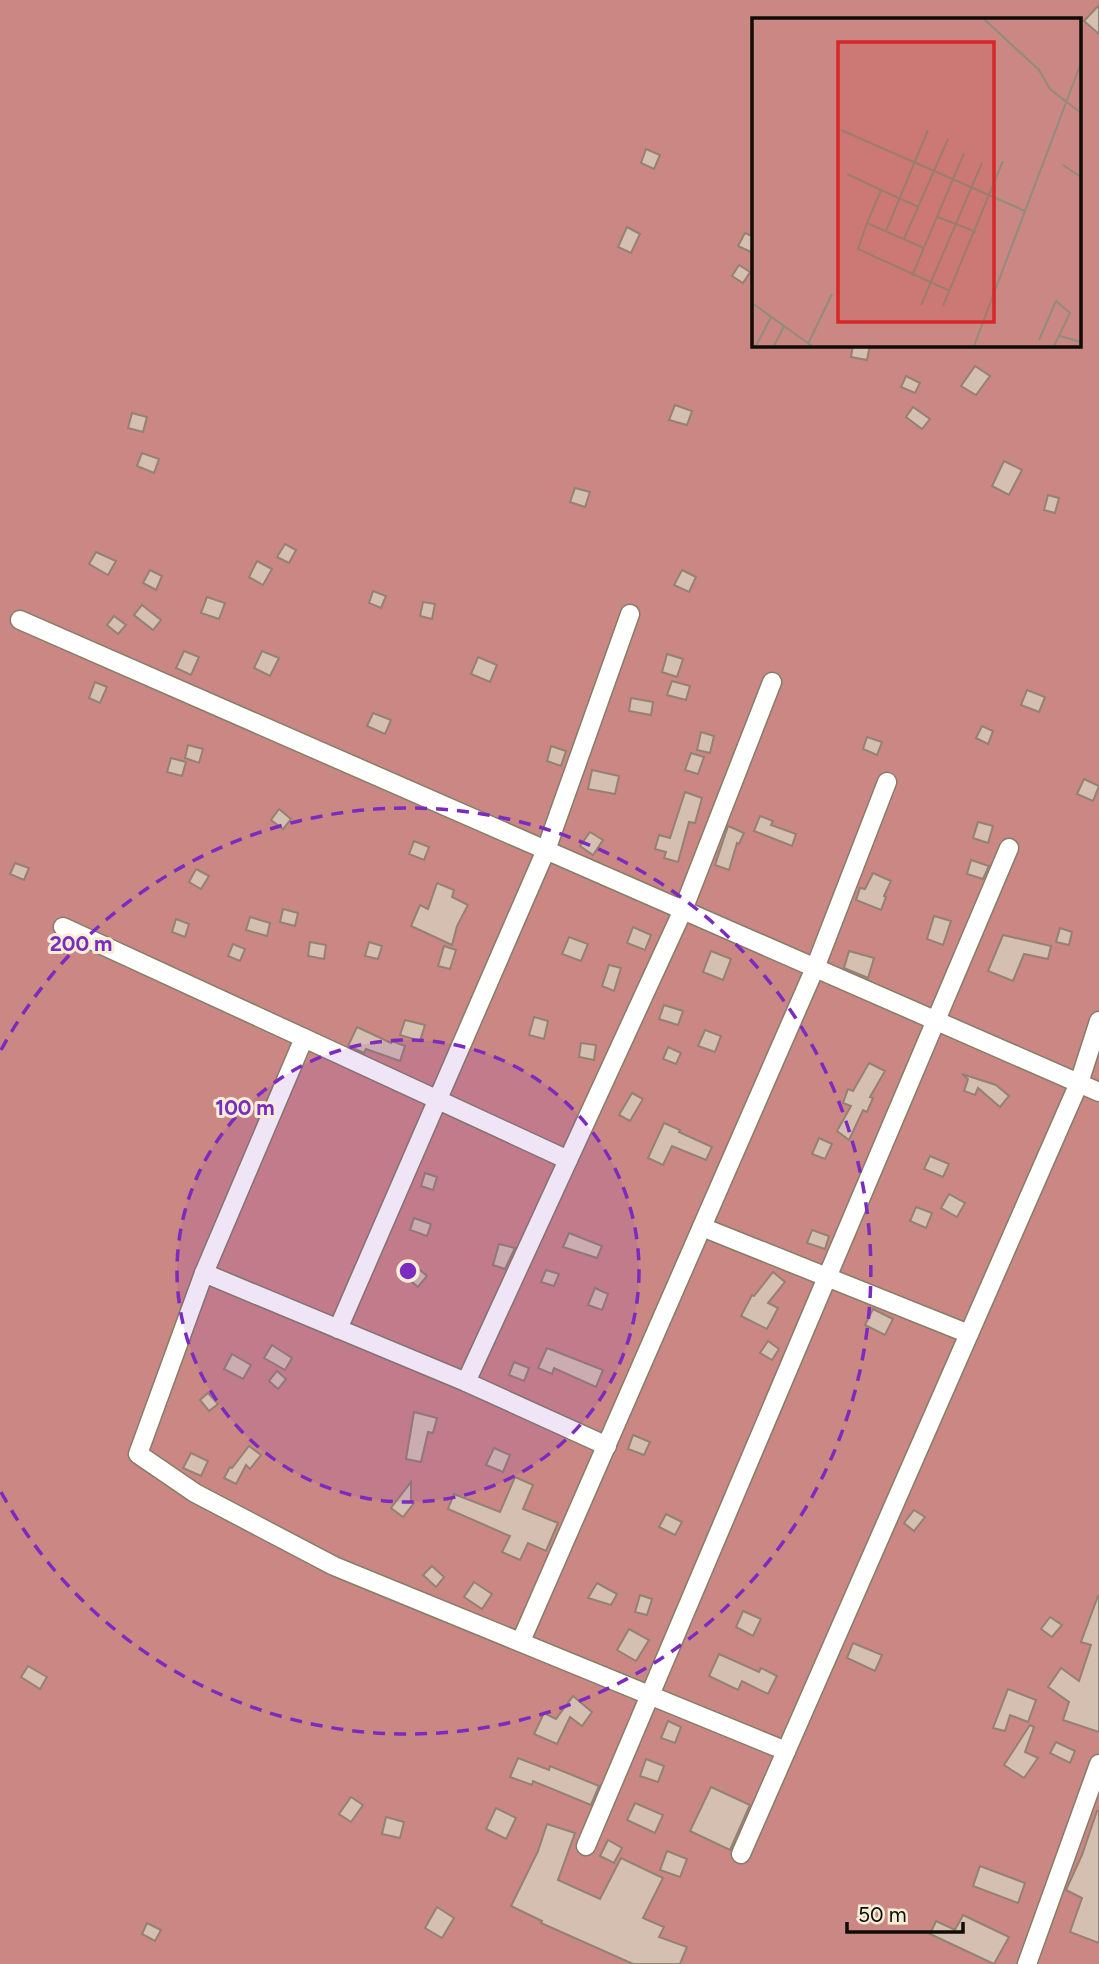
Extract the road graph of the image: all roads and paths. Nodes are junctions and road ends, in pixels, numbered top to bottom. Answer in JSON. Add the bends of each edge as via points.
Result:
{"nodes":[{"id":1,"x":630,"y":614,"type":"dead end"},
{"id":2,"x":20,"y":620,"type":"dead end"},
{"id":3,"x":772,"y":682,"type":"dead end"},
{"id":4,"x":887,"y":782,"type":"dead end"},
{"id":5,"x":1009,"y":848,"type":"dead end"},
{"id":6,"x":546,"y":850,"type":"junction"},
{"id":7,"x":683,"y":910,"type":"junction"},
{"id":8,"x":63,"y":927,"type":"dead end"},
{"id":9,"x":815,"y":968,"type":"junction"},
{"id":10,"x":937,"y":1021,"type":"junction"},
{"id":11,"x":1099,"y":1021,"type":"edge"},
{"id":12,"x":304,"y":1038,"type":"junction"},
{"id":13,"x":1079,"y":1083,"type":"junction"},
{"id":14,"x":1099,"y":1092,"type":"edge"},
{"id":15,"x":438,"y":1100,"type":"junction"},
{"id":16,"x":568,"y":1160,"type":"junction"},
{"id":17,"x":702,"y":1227,"type":"junction"},
{"id":18,"x":204,"y":1273,"type":"junction"},
{"id":19,"x":828,"y":1277,"type":"junction"},
{"id":20,"x":338,"y":1329,"type":"junction"},
{"id":21,"x":970,"y":1334,"type":"junction"},
{"id":22,"x":466,"y":1382,"type":"junction"},
{"id":23,"x":607,"y":1446,"type":"junction"},
{"id":24,"x":522,"y":1641,"type":"junction"},
{"id":25,"x":650,"y":1694,"type":"junction"},
{"id":26,"x":786,"y":1751,"type":"junction"},
{"id":27,"x":1099,"y":1764,"type":"edge"},
{"id":28,"x":586,"y":1846,"type":"dead end"},
{"id":29,"x":741,"y":1854,"type":"dead end"},
{"id":30,"x":1027,"y":1964,"type":"edge"}],
"edges":[{"from":1,"to":6,"type":"street"},
{"from":2,"to":6,"type":"street"},
{"from":3,"to":7,"type":"street"},
{"from":4,"to":9,"type":"street"},
{"from":5,"to":10,"type":"street"},
{"from":6,"to":7,"type":"street"},
{"from":6,"to":15,"type":"street"},
{"from":7,"to":9,"type":"street"},
{"from":7,"to":16,"type":"street"},
{"from":8,"to":12,"type":"street"},
{"from":9,"to":10,"type":"street"},
{"from":9,"to":17,"type":"street"},
{"from":10,"to":13,"type":"street"},
{"from":10,"to":19,"type":"street"},
{"from":11,"to":13,"type":"street"},
{"from":12,"to":15,"type":"street"},
{"from":12,"to":18,"type":"street"},
{"from":13,"to":14,"type":"street"},
{"from":13,"to":21,"type":"street"},
{"from":15,"to":16,"type":"street"},
{"from":15,"to":20,"type":"street"},
{"from":16,"to":22,"type":"street"},
{"from":17,"to":19,"type":"street"},
{"from":17,"to":23,"type":"street"},
{"from":18,"to":20,"type":"street"},
{"from":18,"to":24,"type":"street","via":[[138,1454],[194,1493],[334,1566]]},
{"from":19,"to":21,"type":"street"},
{"from":19,"to":25,"type":"street"},
{"from":20,"to":22,"type":"street"},
{"from":21,"to":26,"type":"street"},
{"from":22,"to":23,"type":"street"},
{"from":23,"to":24,"type":"street"},
{"from":24,"to":25,"type":"street"},
{"from":25,"to":26,"type":"street"},
{"from":25,"to":28,"type":"street"},
{"from":26,"to":29,"type":"street"},
{"from":27,"to":30,"type":"street"}]}
